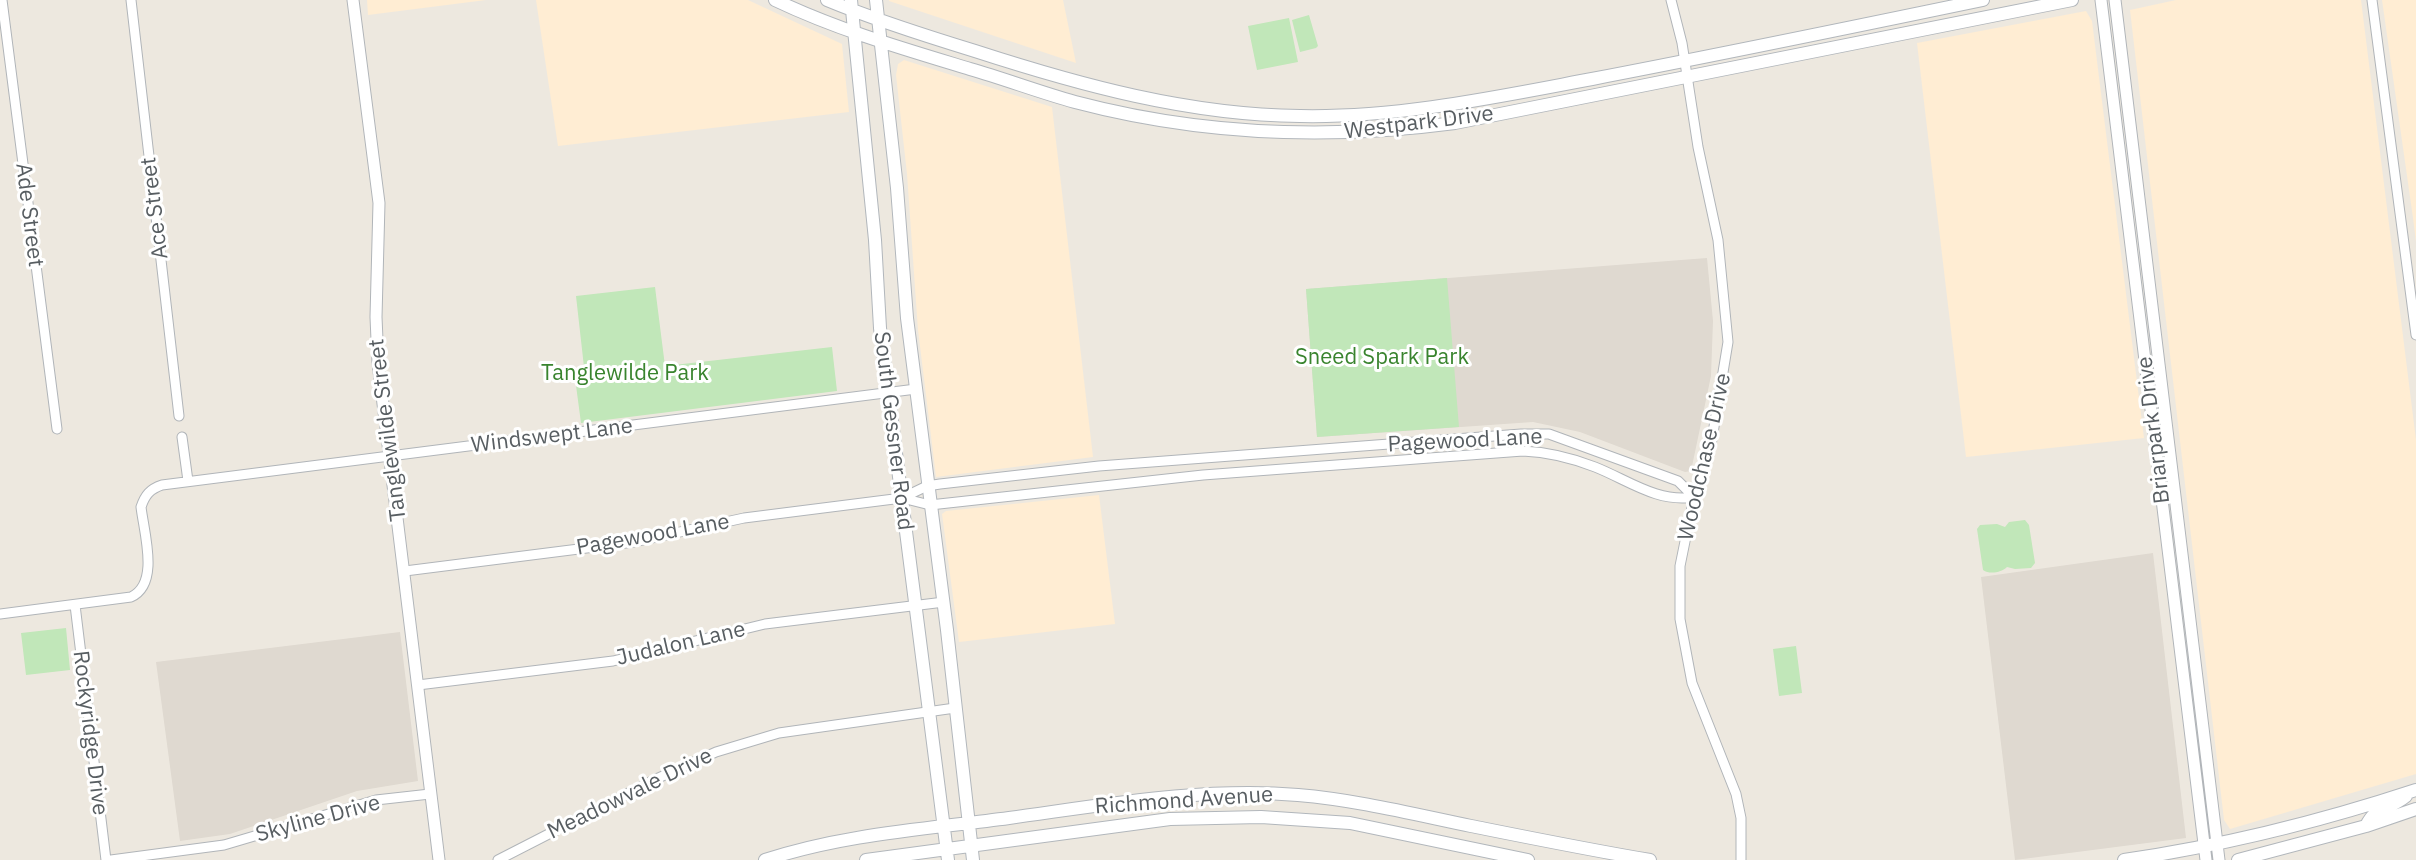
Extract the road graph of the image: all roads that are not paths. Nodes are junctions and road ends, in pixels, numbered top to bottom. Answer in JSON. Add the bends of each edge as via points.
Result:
{"nodes":[{"id":1,"x":2,"y":0,"type":"edge"},
{"id":2,"x":131,"y":0,"type":"edge"},
{"id":3,"x":353,"y":0,"type":"edge"},
{"id":4,"x":775,"y":0,"type":"edge"},
{"id":5,"x":827,"y":0,"type":"edge"},
{"id":6,"x":876,"y":0,"type":"edge"},
{"id":7,"x":1671,"y":0,"type":"edge"},
{"id":8,"x":1983,"y":0,"type":"edge"},
{"id":9,"x":2072,"y":0,"type":"edge"},
{"id":10,"x":2101,"y":0,"type":"edge"},
{"id":11,"x":2115,"y":0,"type":"edge"},
{"id":12,"x":2372,"y":0,"type":"edge"},
{"id":13,"x":852,"y":5,"type":"edge"},
{"id":14,"x":878,"y":19,"type":"junction"},
{"id":15,"x":853,"y":33,"type":"junction"},
{"id":16,"x":1820,"y":33,"type":"junction"},
{"id":17,"x":880,"y":41,"type":"junction"},
{"id":18,"x":1823,"y":50,"type":"junction"},
{"id":19,"x":1685,"y":61,"type":"junction"},
{"id":20,"x":1028,"y":68,"type":"junction"},
{"id":21,"x":1688,"y":77,"type":"junction"},
{"id":22,"x":1023,"y":85,"type":"junction"},
{"id":23,"x":1160,"y":102,"type":"junction"},
{"id":24,"x":1157,"y":120,"type":"junction"},
{"id":25,"x":900,"y":239,"type":"junction"},
{"id":26,"x":875,"y":240,"type":"junction"},
{"id":27,"x":2416,"y":335,"type":"edge"},
{"id":28,"x":916,"y":389,"type":"junction"},
{"id":29,"x":888,"y":393,"type":"junction"},
{"id":30,"x":179,"y":416,"type":"dead end"},
{"id":31,"x":57,"y":429,"type":"dead end"},
{"id":32,"x":182,"y":437,"type":"dead end"},
{"id":33,"x":390,"y":456,"type":"junction"},
{"id":34,"x":188,"y":481,"type":"junction"},
{"id":35,"x":927,"y":486,"type":"junction"},
{"id":36,"x":1694,"y":497,"type":"junction"},
{"id":37,"x":902,"y":498,"type":"junction"},
{"id":38,"x":930,"y":505,"type":"junction"},
{"id":39,"x":405,"y":571,"type":"junction"},
{"id":40,"x":944,"y":602,"type":"junction"},
{"id":41,"x":75,"y":605,"type":"junction"},
{"id":42,"x":917,"y":606,"type":"junction"},
{"id":43,"x":0,"y":614,"type":"edge"},
{"id":44,"x":418,"y":685,"type":"junction"},
{"id":45,"x":955,"y":708,"type":"junction"},
{"id":46,"x":929,"y":711,"type":"junction"},
{"id":47,"x":2414,"y":790,"type":"edge"},
{"id":48,"x":430,"y":794,"type":"junction"},
{"id":49,"x":1123,"y":803,"type":"junction"},
{"id":50,"x":2416,"y":809,"type":"edge"},
{"id":51,"x":1445,"y":819,"type":"junction"},
{"id":52,"x":968,"y":823,"type":"junction"},
{"id":53,"x":944,"y":825,"type":"junction"},
{"id":54,"x":1119,"y":825,"type":"junction"},
{"id":55,"x":2366,"y":826,"type":"junction"},
{"id":56,"x":1443,"y":841,"type":"junction"},
{"id":57,"x":2217,"y":842,"type":"junction"},
{"id":58,"x":2204,"y":846,"type":"junction"},
{"id":59,"x":972,"y":853,"type":"edge"},
{"id":60,"x":948,"y":855,"type":"edge"},
{"id":61,"x":109,"y":860,"type":"edge"},
{"id":62,"x":439,"y":860,"type":"edge"},
{"id":63,"x":498,"y":860,"type":"edge"},
{"id":64,"x":765,"y":860,"type":"edge"},
{"id":65,"x":866,"y":860,"type":"edge"},
{"id":66,"x":1528,"y":860,"type":"edge"},
{"id":67,"x":1650,"y":860,"type":"edge"},
{"id":68,"x":1741,"y":860,"type":"edge"},
{"id":69,"x":2124,"y":860,"type":"edge"},
{"id":70,"x":2206,"y":860,"type":"edge"},
{"id":71,"x":2219,"y":860,"type":"edge"},
{"id":72,"x":2238,"y":860,"type":"edge"}],
"edges":[{"from":1,"to":31,"type":"street","name":"Ade Street"},
{"from":2,"to":30,"type":"street","name":"Ace Street"},
{"from":3,"to":33,"type":"street","name":"Tanglewilde Street","via":[[379,203],[377,351]]},
{"from":4,"to":15,"type":"main road","name":"Westpark Drive"},
{"from":5,"to":13,"type":"main road","name":"Westpark Drive"},
{"from":6,"to":14,"type":"main road","name":"South Gessner Road"},
{"from":7,"to":19,"type":"street","name":"Woodchase Drive"},
{"from":8,"to":16,"type":"main road","name":"Westpark Drive"},
{"from":9,"to":18,"type":"main road","name":"Westpark Drive"},
{"from":10,"to":58,"type":"street","name":"Briarpark Drive"},
{"from":11,"to":57,"type":"street","name":"Briarpark Drive"},
{"from":12,"to":27,"type":"street"},
{"from":13,"to":14,"type":"main road","name":"Westpark Drive"},
{"from":13,"to":15,"type":"main road","name":"South Gessner Road"},
{"from":14,"to":17,"type":"main road","name":"South Gessner Road"},
{"from":14,"to":20,"type":"main road","name":"Westpark Drive"},
{"from":15,"to":17,"type":"main road","name":"Westpark Drive"},
{"from":15,"to":26,"type":"main road","name":"South Gessner Road"},
{"from":16,"to":18,"type":"main road"},
{"from":16,"to":19,"type":"main road","name":"Westpark Drive"},
{"from":17,"to":22,"type":"main road","name":"Westpark Drive"},
{"from":17,"to":25,"type":"main road","name":"South Gessner Road"},
{"from":18,"to":21,"type":"main road","name":"Westpark Drive"},
{"from":19,"to":21,"type":"street","name":"Woodchase Drive"},
{"from":19,"to":23,"type":"main road","name":"Westpark Drive","via":[[1374,114],[1296,116]]},
{"from":20,"to":22,"type":"main road"},
{"from":20,"to":23,"type":"main road","name":"Westpark Drive"},
{"from":21,"to":24,"type":"main road","name":"Westpark Drive","via":[[1419,128],[1299,134]]},
{"from":21,"to":36,"type":"street","name":"Woodchase Drive","via":[[1720,247],[1728,342],[1711,445]]},
{"from":22,"to":24,"type":"main road","name":"Westpark Drive"},
{"from":23,"to":24,"type":"main road"},
{"from":25,"to":26,"type":"main road"},
{"from":25,"to":28,"type":"main road","name":"South Gessner Road"},
{"from":26,"to":29,"type":"main road","name":"South Gessner Road"},
{"from":28,"to":29,"type":"street","name":"Windswept Lane"},
{"from":28,"to":35,"type":"main road","name":"South Gessner Road"},
{"from":29,"to":33,"type":"street","name":"Windswept Lane"},
{"from":29,"to":37,"type":"main road","name":"South Gessner Road"},
{"from":32,"to":34,"type":"street"},
{"from":33,"to":34,"type":"street","name":"Windswept Lane"},
{"from":33,"to":39,"type":"street","name":"Tanglewilde Street"},
{"from":34,"to":41,"type":"street","via":[[162,485],[144,498],[149,574],[140,593]]},
{"from":35,"to":36,"type":"street","name":"Pagewood Lane","via":[[1163,461],[1549,434],[1678,481]]},
{"from":35,"to":37,"type":"street","name":"Pagewood Lane"},
{"from":35,"to":38,"type":"main road","name":"South Gessner Road"},
{"from":36,"to":38,"type":"street","name":"Pagewood Lane","via":[[1671,500],[1585,464],[1523,451],[1203,475]]},
{"from":36,"to":68,"type":"street","name":"Woodchase Drive","via":[[1680,566],[1682,637],[1692,683],[1736,794]]},
{"from":37,"to":38,"type":"street","name":"Pagewood Lane"},
{"from":37,"to":39,"type":"street","name":"Pagewood Lane","via":[[744,518],[634,542]]},
{"from":37,"to":42,"type":"main road","name":"South Gessner Road"},
{"from":38,"to":40,"type":"main road","name":"South Gessner Road"},
{"from":39,"to":44,"type":"street","name":"Tanglewilde Street"},
{"from":40,"to":42,"type":"street","name":"Judalon Lane"},
{"from":40,"to":45,"type":"main road","name":"South Gessner Road"},
{"from":41,"to":43,"type":"street"},
{"from":41,"to":61,"type":"street","name":"Rockyridge Drive"},
{"from":42,"to":44,"type":"street","name":"Judalon Lane","via":[[765,624],[613,661]]},
{"from":42,"to":46,"type":"main road","name":"South Gessner Road"},
{"from":44,"to":48,"type":"street","name":"Tanglewilde Street"},
{"from":45,"to":46,"type":"street","name":"Meadowvale Drive"},
{"from":45,"to":52,"type":"main road","name":"South Gessner Road"},
{"from":46,"to":53,"type":"main road","name":"South Gessner Road"},
{"from":46,"to":63,"type":"street","name":"Meadowvale Drive","via":[[779,733],[716,752]]},
{"from":47,"to":55,"type":"main road","via":[[2394,806],[2376,811]]},
{"from":47,"to":57,"type":"main road","via":[[2332,816]]},
{"from":48,"to":61,"type":"street","name":"Skyline Drive","via":[[376,800],[224,845]]},
{"from":48,"to":62,"type":"street","name":"Tanglewilde Street"},
{"from":49,"to":51,"type":"main road","name":"Richmond Avenue","via":[[1226,794],[1296,795]]},
{"from":49,"to":52,"type":"main road","name":"Richmond Avenue"},
{"from":49,"to":54,"type":"main road"},
{"from":50,"to":55,"type":"main road"},
{"from":51,"to":56,"type":"main road"},
{"from":51,"to":67,"type":"main road","name":"Richmond Avenue"},
{"from":52,"to":53,"type":"main road","name":"Richmond Avenue"},
{"from":52,"to":59,"type":"main road","name":"South Gessner Road"},
{"from":53,"to":60,"type":"main road","name":"South Gessner Road"},
{"from":53,"to":64,"type":"main road","name":"Richmond Avenue","via":[[836,840]]},
{"from":54,"to":56,"type":"main road","name":"Richmond Avenue","via":[[1170,819],[1302,818]]},
{"from":54,"to":59,"type":"main road","name":"Richmond Avenue"},
{"from":55,"to":72,"type":"main road"},
{"from":56,"to":66,"type":"main road","name":"Richmond Avenue"},
{"from":57,"to":58,"type":"main road"},
{"from":57,"to":71,"type":"street","name":"Briarpark Drive"},
{"from":58,"to":69,"type":"main road"},
{"from":58,"to":70,"type":"street","name":"Briarpark Drive"},
{"from":59,"to":60,"type":"main road","name":"Richmond Avenue"},
{"from":60,"to":65,"type":"main road","name":"Richmond Avenue"}]}
